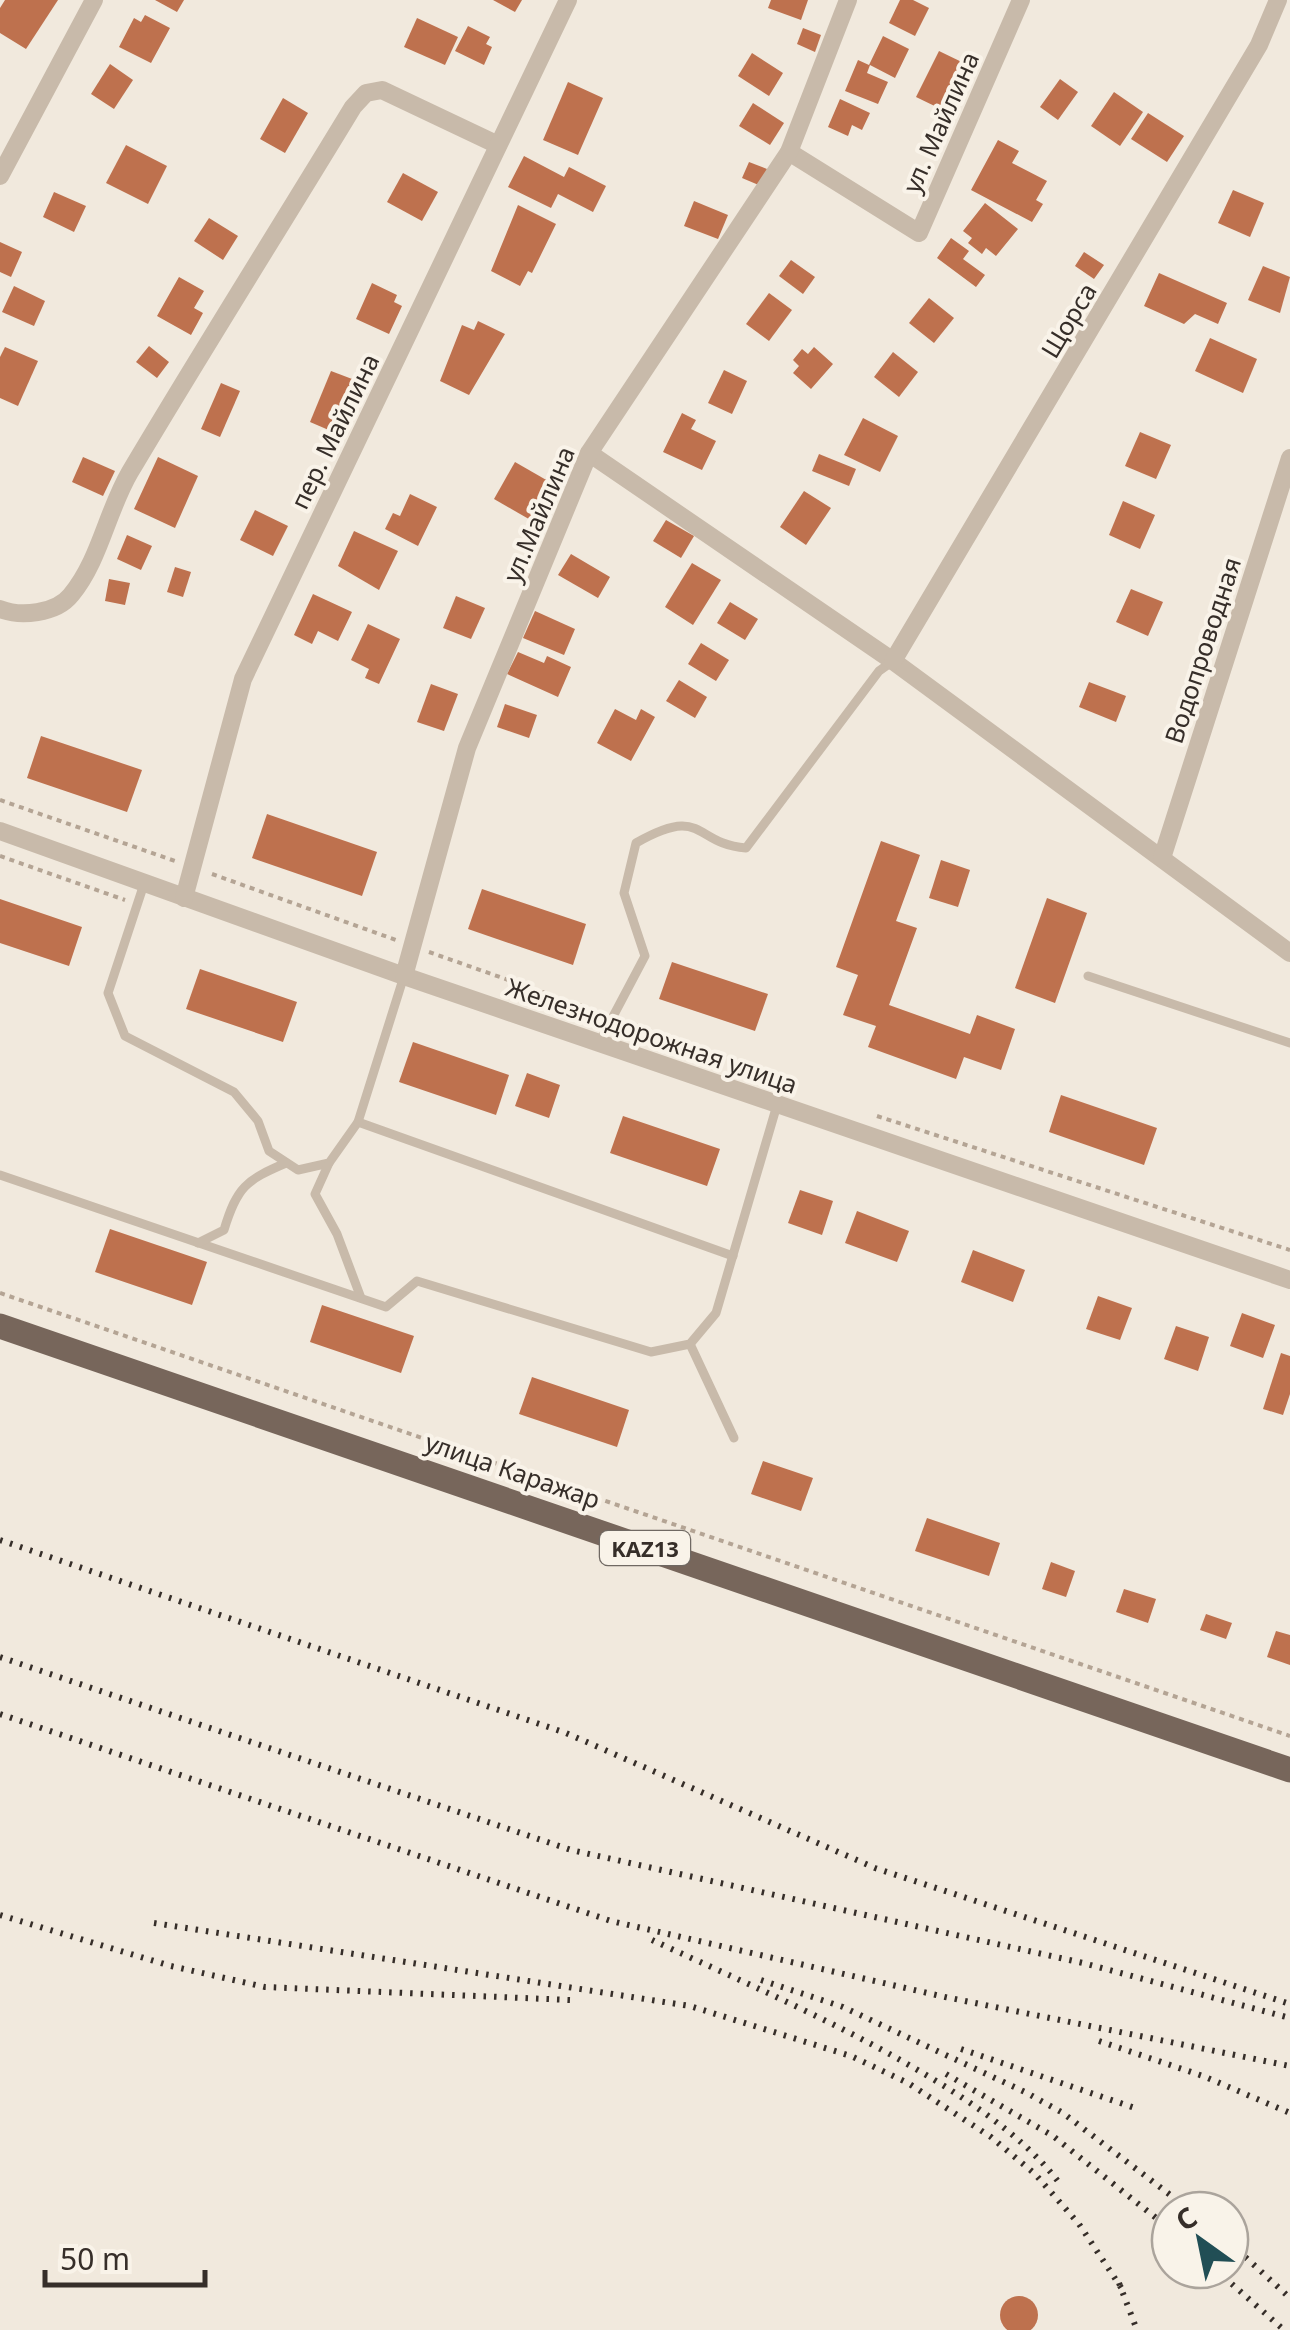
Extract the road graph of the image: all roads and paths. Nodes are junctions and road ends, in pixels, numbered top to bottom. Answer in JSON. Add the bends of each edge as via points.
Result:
{"nodes":[{"id":1,"x":94,"y":0,"type":"edge"},
{"id":2,"x":568,"y":0,"type":"edge"},
{"id":3,"x":848,"y":0,"type":"edge"},
{"id":4,"x":1021,"y":0,"type":"edge"},
{"id":5,"x":1278,"y":0,"type":"edge"},
{"id":6,"x":498,"y":145,"type":"junction"},
{"id":7,"x":789,"y":152,"type":"junction"},
{"id":8,"x":0,"y":176,"type":"edge"},
{"id":9,"x":589,"y":453,"type":"junction"},
{"id":10,"x":1290,"y":458,"type":"edge"},
{"id":11,"x":0,"y":609,"type":"edge"},
{"id":12,"x":893,"y":661,"type":"junction"},
{"id":13,"x":0,"y":800,"type":"edge"},
{"id":14,"x":0,"y":831,"type":"edge"},
{"id":15,"x":0,"y":856,"type":"edge"},
{"id":16,"x":1162,"y":858,"type":"junction"},
{"id":17,"x":195,"y":868,"type":"junction"},
{"id":18,"x":144,"y":884,"type":"junction"},
{"id":19,"x":184,"y":898,"type":"junction"},
{"id":20,"x":125,"y":900,"type":"dead end"},
{"id":21,"x":412,"y":946,"type":"junction"},
{"id":22,"x":1290,"y":953,"type":"edge"},
{"id":23,"x":404,"y":976,"type":"junction"},
{"id":24,"x":1088,"y":976,"type":"dead end"},
{"id":25,"x":612,"y":1017,"type":"junction"},
{"id":26,"x":598,"y":1043,"type":"junction"},
{"id":27,"x":1290,"y":1044,"type":"edge"},
{"id":28,"x":798,"y":1090,"type":"dead end"},
{"id":29,"x":776,"y":1105,"type":"junction"},
{"id":30,"x":874,"y":1114,"type":"dead end"},
{"id":31,"x":358,"y":1122,"type":"junction"},
{"id":32,"x":286,"y":1162,"type":"junction"},
{"id":33,"x":329,"y":1163,"type":"junction"},
{"id":34,"x":0,"y":1175,"type":"edge"},
{"id":35,"x":198,"y":1242,"type":"junction"},
{"id":36,"x":1290,"y":1250,"type":"edge"},
{"id":37,"x":732,"y":1256,"type":"junction"},
{"id":38,"x":1290,"y":1280,"type":"edge"},
{"id":39,"x":0,"y":1293,"type":"edge"},
{"id":40,"x":361,"y":1298,"type":"junction"},
{"id":41,"x":0,"y":1326,"type":"edge"},
{"id":42,"x":690,"y":1344,"type":"junction"},
{"id":43,"x":734,"y":1438,"type":"dead end"},
{"id":44,"x":1290,"y":1736,"type":"edge"},
{"id":45,"x":1290,"y":1770,"type":"edge"}],
"edges":[{"from":1,"to":8,"type":"street"},
{"from":2,"to":6,"type":"street","name":"пер. Майлина"},
{"from":3,"to":7,"type":"street","name":"ул.Майлина"},
{"from":4,"to":7,"type":"street","name":"ул. Майлина","via":[[918,234]]},
{"from":5,"to":12,"type":"street","name":"Щорса","via":[[1240,78]]},
{"from":6,"to":11,"type":"street","via":[[382,90],[366,93],[127,478],[89,568],[68,599],[43,611]]},
{"from":6,"to":17,"type":"street","name":"пер. Майлина","via":[[243,680]]},
{"from":7,"to":9,"type":"street","name":"ул.Майлина"},
{"from":9,"to":12,"type":"street"},
{"from":9,"to":21,"type":"street","name":"ул.Майлина","via":[[466,748]]},
{"from":10,"to":16,"type":"street","name":"Водопроводная"},
{"from":12,"to":16,"type":"street"},
{"from":12,"to":25,"type":"lane","via":[[746,848],[694,826],[663,828],[636,843],[624,893],[645,956]]},
{"from":13,"to":17,"type":"path"},
{"from":14,"to":18,"type":"street","name":"Железнодорожная улица"},
{"from":15,"to":20,"type":"path"},
{"from":16,"to":22,"type":"street"},
{"from":17,"to":19,"type":"street","name":"пер. Майлина"},
{"from":17,"to":21,"type":"path"},
{"from":18,"to":19,"type":"street","name":"Железнодорожная улица"},
{"from":18,"to":32,"type":"lane","via":[[108,993],[125,1036],[234,1092],[258,1121],[269,1152]]},
{"from":19,"to":23,"type":"street","name":"Железнодорожная улица"},
{"from":21,"to":23,"type":"street","name":"ул.Майлина"},
{"from":21,"to":25,"type":"path"},
{"from":23,"to":26,"type":"street","name":"Железнодорожная улица"},
{"from":23,"to":31,"type":"lane"},
{"from":24,"to":27,"type":"lane"},
{"from":25,"to":26,"type":"lane"},
{"from":25,"to":28,"type":"path","via":[[782,1077],[780,1084]]},
{"from":26,"to":29,"type":"street","name":"Железнодорожная улица"},
{"from":29,"to":37,"type":"lane"},
{"from":29,"to":38,"type":"street","name":"Железнодорожная улица"},
{"from":30,"to":36,"type":"path"},
{"from":31,"to":33,"type":"lane"},
{"from":31,"to":37,"type":"lane"},
{"from":32,"to":33,"type":"lane","via":[[298,1170]]},
{"from":32,"to":35,"type":"lane","via":[[252,1178],[234,1197],[224,1230]]},
{"from":33,"to":40,"type":"lane","via":[[315,1194]]},
{"from":34,"to":35,"type":"lane"},
{"from":35,"to":40,"type":"lane"},
{"from":37,"to":42,"type":"lane","via":[[716,1313]]},
{"from":39,"to":44,"type":"path"},
{"from":40,"to":42,"type":"lane","via":[[386,1306],[417,1281],[651,1352]]},
{"from":41,"to":45,"type":"main road","name":"улица Каражар","number":"KAZ13"},
{"from":42,"to":43,"type":"lane"}]}
